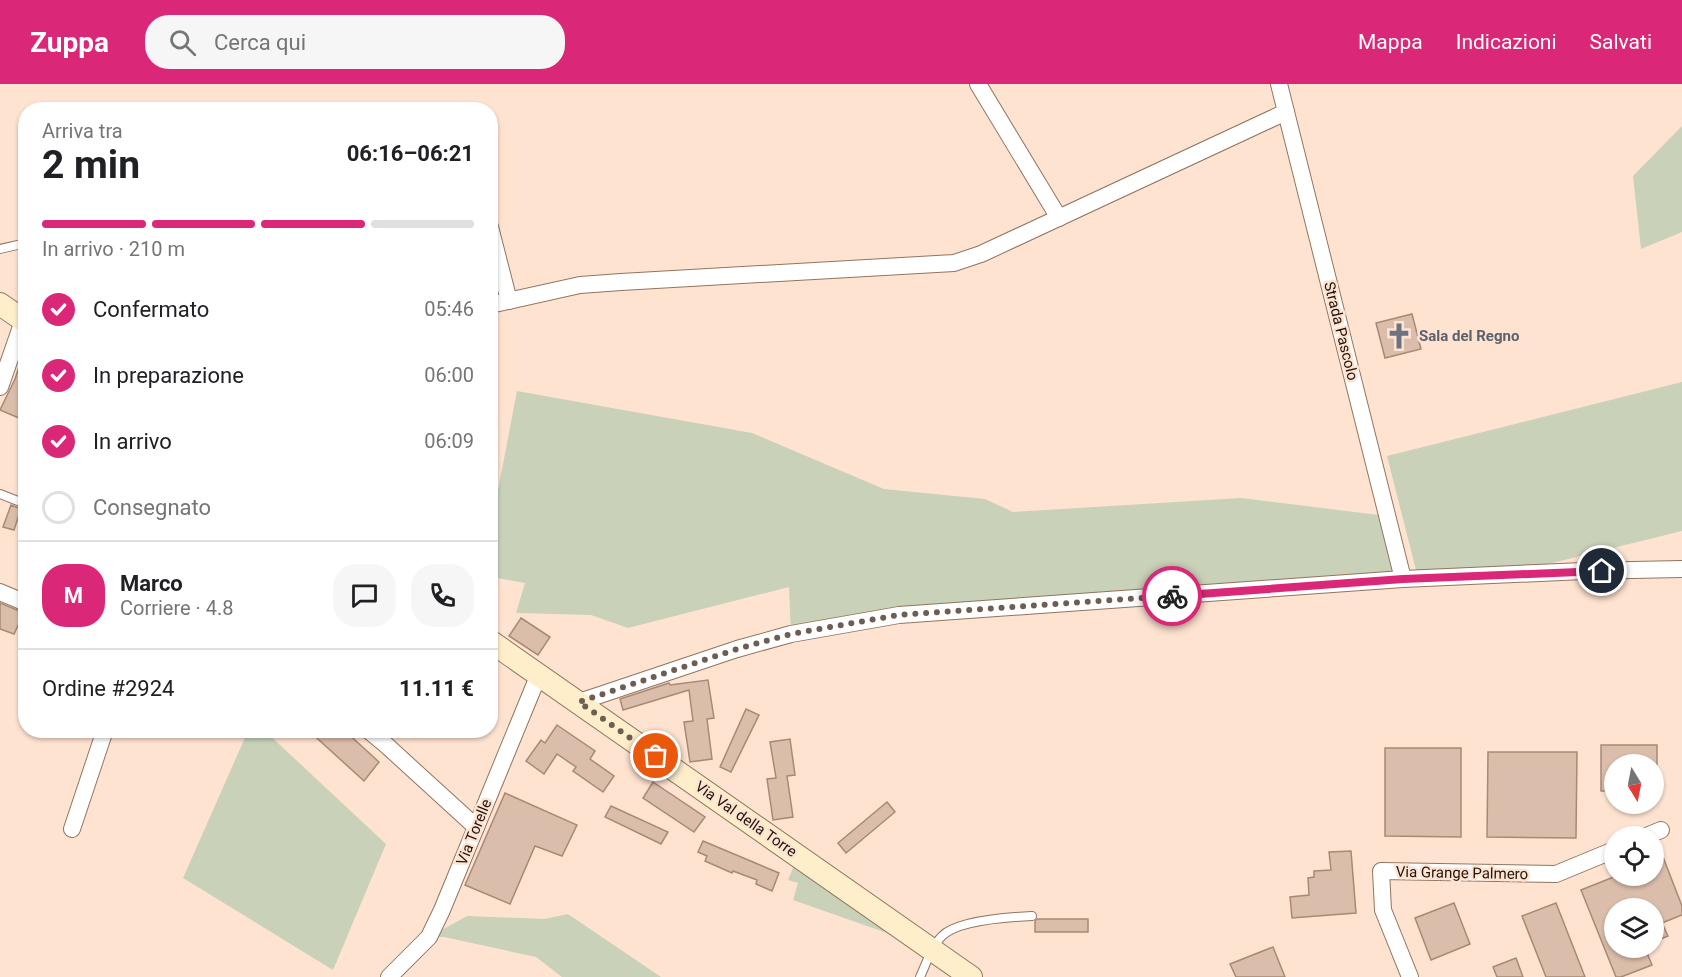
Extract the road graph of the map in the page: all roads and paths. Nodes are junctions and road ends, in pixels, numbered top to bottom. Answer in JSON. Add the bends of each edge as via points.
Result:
{"nodes":[{"id":1,"x":978,"y":84,"type":"edge"},
{"id":2,"x":1279,"y":84,"type":"edge"},
{"id":3,"x":1286,"y":112,"type":"junction"},
{"id":4,"x":1059,"y":218,"type":"junction"},
{"id":5,"x":18,"y":245,"type":"edge"},
{"id":6,"x":0,"y":249,"type":"edge"},
{"id":7,"x":498,"y":259,"type":"edge"},
{"id":8,"x":509,"y":301,"type":"junction"},
{"id":9,"x":498,"y":303,"type":"edge"},
{"id":10,"x":0,"y":304,"type":"edge"},
{"id":11,"x":18,"y":318,"type":"edge"},
{"id":12,"x":18,"y":338,"type":"edge"},
{"id":13,"x":0,"y":387,"type":"edge"},
{"id":14,"x":0,"y":494,"type":"edge"},
{"id":15,"x":18,"y":501,"type":"edge"},
{"id":16,"x":1682,"y":569,"type":"edge"},
{"id":17,"x":1403,"y":579,"type":"junction"},
{"id":18,"x":0,"y":592,"type":"edge"},
{"id":19,"x":18,"y":600,"type":"edge"},
{"id":20,"x":498,"y":646,"type":"edge"},
{"id":21,"x":538,"y":674,"type":"junction"},
{"id":22,"x":579,"y":702,"type":"junction"},
{"id":23,"x":102,"y":738,"type":"edge"},
{"id":24,"x":378,"y":738,"type":"edge"},
{"id":25,"x":476,"y":827,"type":"junction"},
{"id":26,"x":72,"y":829,"type":"dead end"},
{"id":27,"x":1604,"y":854,"type":"edge"},
{"id":28,"x":1032,"y":916,"type":"dead end"},
{"id":29,"x":933,"y":950,"type":"junction"},
{"id":30,"x":389,"y":977,"type":"edge"},
{"id":31,"x":920,"y":977,"type":"edge"},
{"id":32,"x":971,"y":977,"type":"edge"},
{"id":33,"x":1410,"y":977,"type":"edge"}],
"edges":[{"from":1,"to":4,"type":"street"},
{"from":2,"to":3,"type":"street","name":"Strada Pascolo"},
{"from":3,"to":4,"type":"street"},
{"from":3,"to":17,"type":"street","name":"Strada Pascolo"},
{"from":4,"to":8,"type":"street","via":[[954,263],[580,285]]},
{"from":5,"to":6,"type":"lane"},
{"from":7,"to":8,"type":"street"},
{"from":8,"to":9,"type":"street"},
{"from":10,"to":11,"type":"street"},
{"from":12,"to":13,"type":"street"},
{"from":14,"to":15,"type":"lane"},
{"from":16,"to":17,"type":"street"},
{"from":17,"to":22,"type":"street","via":[[898,615],[791,634]]},
{"from":18,"to":19,"type":"street"},
{"from":20,"to":21,"type":"street","name":"Via Val della Torre"},
{"from":21,"to":22,"type":"street","name":"Via Val della Torre"},
{"from":21,"to":25,"type":"street","name":"Via Torelle"},
{"from":22,"to":29,"type":"street","name":"Via Val della Torre"},
{"from":23,"to":26,"type":"street"},
{"from":24,"to":25,"type":"street"},
{"from":25,"to":30,"type":"street","name":"Via Torelle","via":[[429,937]]},
{"from":27,"to":33,"type":"street","name":"Via Grange Palmero","via":[[1556,874],[1381,871],[1383,910]]},
{"from":28,"to":29,"type":"lane","via":[[995,918],[958,927],[943,935]]},
{"from":29,"to":31,"type":"lane"},
{"from":29,"to":32,"type":"street","name":"Via Val della Torre"}]}
